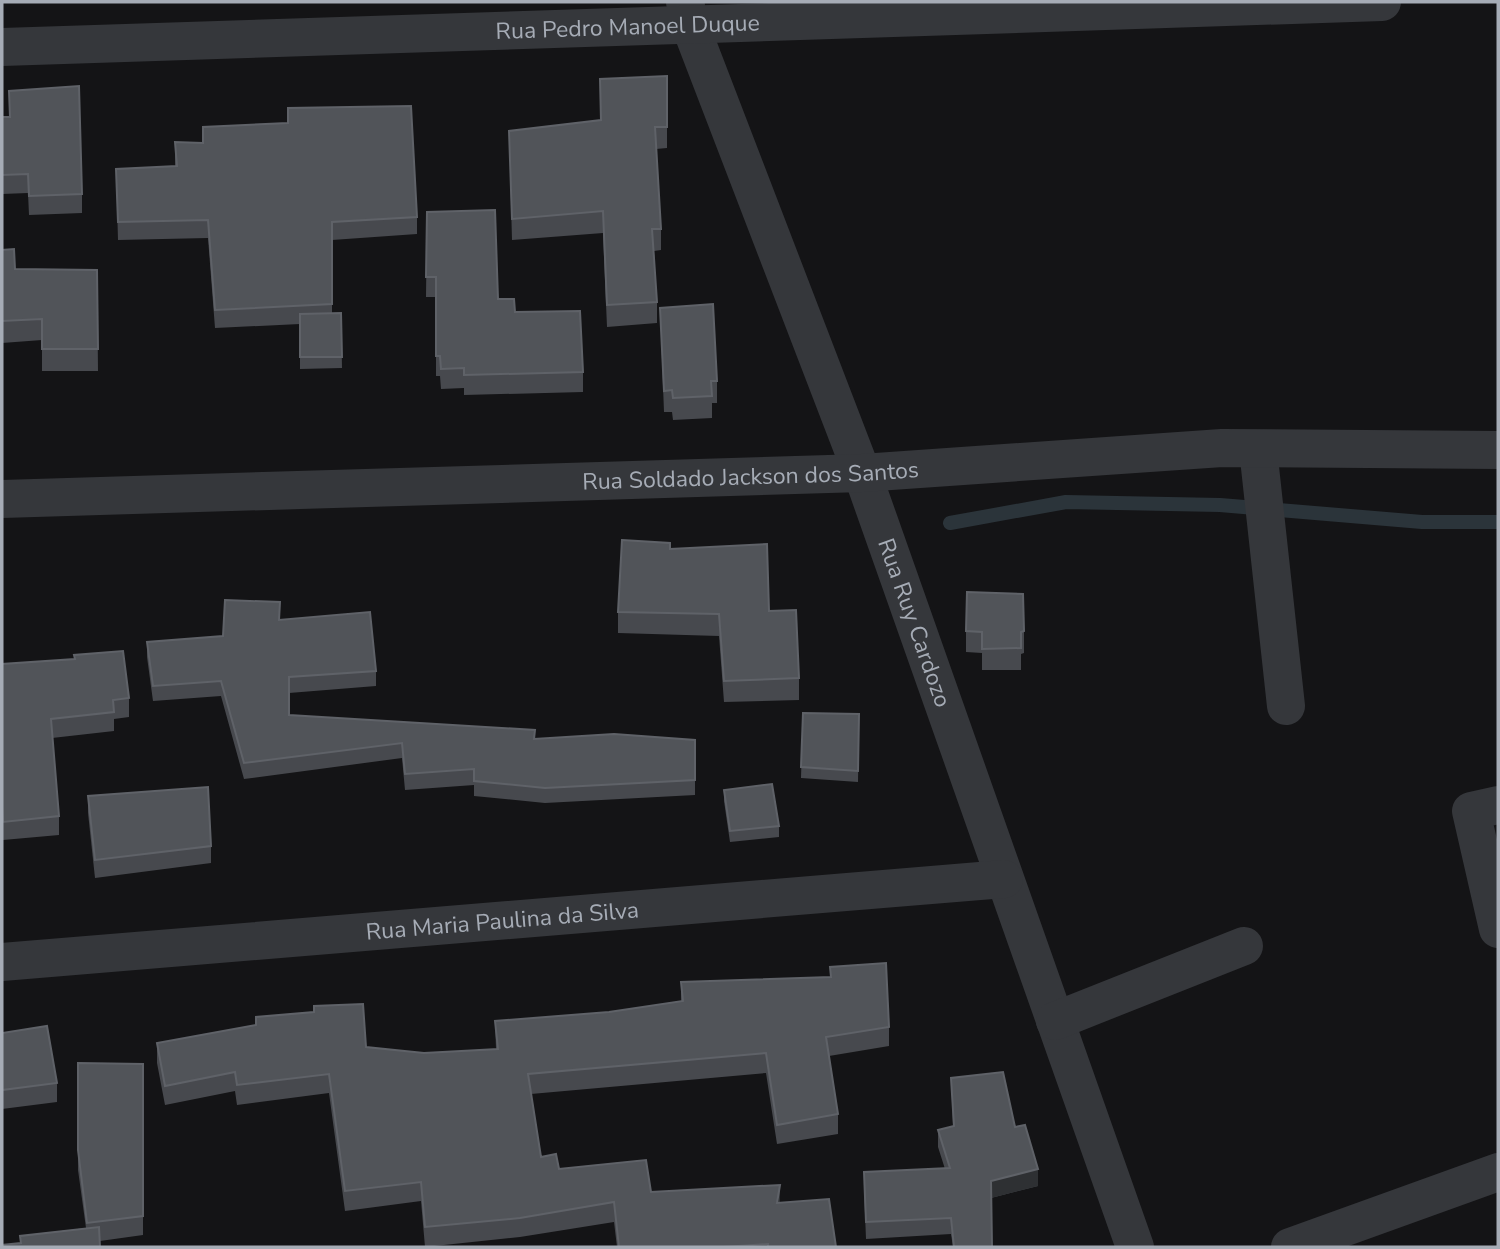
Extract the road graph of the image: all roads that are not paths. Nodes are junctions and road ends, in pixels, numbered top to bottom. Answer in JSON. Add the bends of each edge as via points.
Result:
{"nodes":[{"id":1,"x":1382,"y":2,"type":"edge"},
{"id":2,"x":1055,"y":7,"type":"edge"},
{"id":3,"x":687,"y":13,"type":"edge"},
{"id":4,"x":2,"y":47,"type":"edge"},
{"id":5,"x":1498,"y":450,"type":"edge"},
{"id":6,"x":1259,"y":462,"type":"junction"},
{"id":7,"x":862,"y":473,"type":"junction"},
{"id":8,"x":2,"y":499,"type":"edge"},
{"id":9,"x":1286,"y":706,"type":"dead end"},
{"id":10,"x":1498,"y":805,"type":"edge"},
{"id":11,"x":1004,"y":879,"type":"junction"},
{"id":12,"x":1498,"y":929,"type":"edge"},
{"id":13,"x":1244,"y":946,"type":"dead end"},
{"id":14,"x":2,"y":962,"type":"edge"},
{"id":15,"x":1055,"y":1020,"type":"junction"},
{"id":16,"x":1498,"y":1172,"type":"edge"},
{"id":17,"x":1135,"y":1247,"type":"edge"},
{"id":18,"x":1290,"y":1247,"type":"edge"}],
"edges":[{"from":1,"to":2,"type":"street","name":"Rua Pedro Manoel Duque"},
{"from":2,"to":3,"type":"street","name":"Rua Pedro Manoel Duque"},
{"from":3,"to":4,"type":"street","name":"Rua Pedro Manoel Duque"},
{"from":3,"to":7,"type":"street","name":"Rua Ruy Cardozo"},
{"from":5,"to":6,"type":"street","name":"Rua Soldado Jackson dos Santos"},
{"from":6,"to":7,"type":"street","name":"Rua Soldado Jackson dos Santos"},
{"from":6,"to":9,"type":"street"},
{"from":7,"to":8,"type":"street","name":"Rua Soldado Jackson dos Santos"},
{"from":7,"to":11,"type":"street","name":"Rua Ruy Cardozo"},
{"from":10,"to":12,"type":"street","via":[[1471,811]]},
{"from":11,"to":14,"type":"street","name":"Rua Maria Paulina da Silva"},
{"from":11,"to":15,"type":"street","name":"Rua Ruy Cardozo"},
{"from":13,"to":15,"type":"street"},
{"from":15,"to":17,"type":"street","name":"Rua Ruy Cardozo"},
{"from":16,"to":18,"type":"street"}]}
